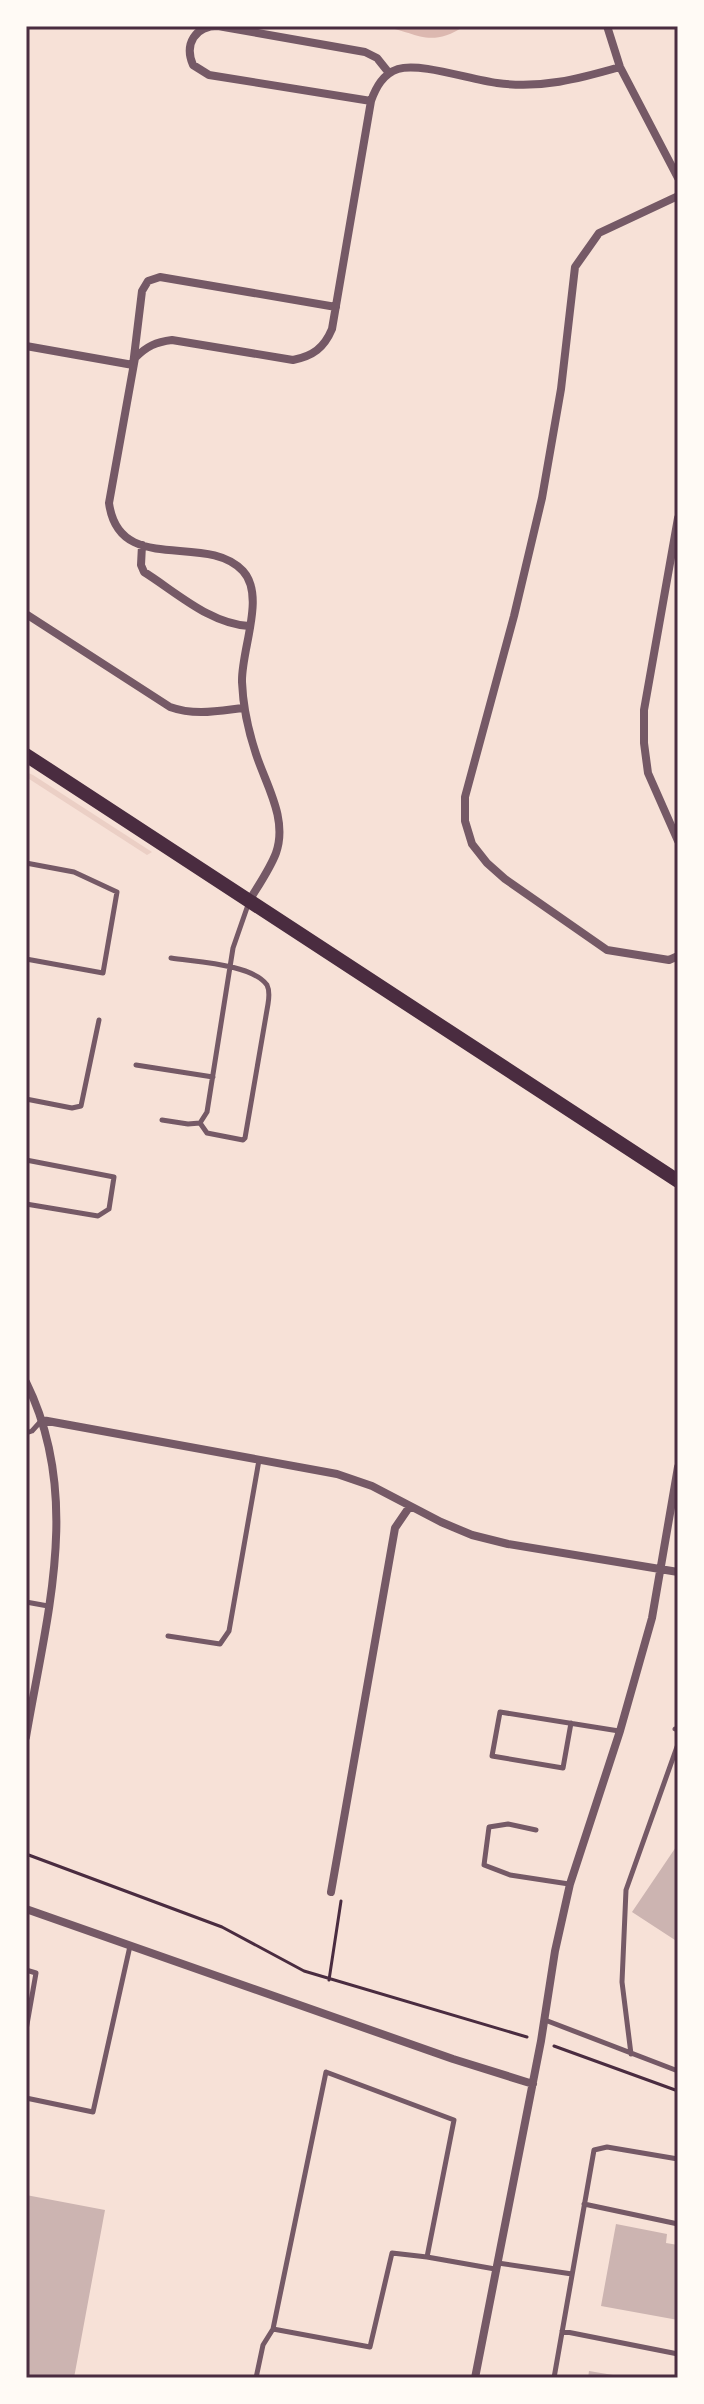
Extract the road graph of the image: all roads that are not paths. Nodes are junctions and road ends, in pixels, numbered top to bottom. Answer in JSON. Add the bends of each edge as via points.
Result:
{"nodes":[{"id":1,"x":607,"y":26,"type":"edge"},
{"id":2,"x":620,"y":67,"type":"junction"},
{"id":3,"x":389,"y":73,"type":"junction"},
{"id":4,"x":371,"y":101,"type":"junction"},
{"id":5,"x":678,"y":178,"type":"edge"},
{"id":6,"x":678,"y":196,"type":"edge"},
{"id":7,"x":336,"y":307,"type":"junction"},
{"id":8,"x":26,"y":346,"type":"edge"},
{"id":9,"x":133,"y":365,"type":"junction"},
{"id":10,"x":678,"y":518,"type":"edge"},
{"id":11,"x":142,"y":545,"type":"junction"},
{"id":12,"x":26,"y":614,"type":"edge"},
{"id":13,"x":249,"y":626,"type":"junction"},
{"id":14,"x":243,"y":708,"type":"junction"},
{"id":15,"x":26,"y":755,"type":"edge"},
{"id":16,"x":678,"y":841,"type":"edge"},
{"id":17,"x":26,"y":863,"type":"edge"},
{"id":18,"x":249,"y":901,"type":"junction"},
{"id":19,"x":678,"y":956,"type":"edge"},
{"id":20,"x":171,"y":958,"type":"dead end"},
{"id":21,"x":26,"y":959,"type":"edge"},
{"id":22,"x":230,"y":967,"type":"junction"},
{"id":23,"x":99,"y":1020,"type":"dead end"},
{"id":24,"x":136,"y":1065,"type":"dead end"},
{"id":25,"x":213,"y":1077,"type":"junction"},
{"id":26,"x":26,"y":1099,"type":"edge"},
{"id":27,"x":162,"y":1120,"type":"dead end"},
{"id":28,"x":200,"y":1123,"type":"junction"},
{"id":29,"x":26,"y":1160,"type":"edge"},
{"id":30,"x":678,"y":1181,"type":"edge"},
{"id":31,"x":26,"y":1204,"type":"edge"},
{"id":32,"x":26,"y":1382,"type":"edge"},
{"id":33,"x":42,"y":1420,"type":"junction"},
{"id":34,"x":26,"y":1433,"type":"edge"},
{"id":35,"x":260,"y":1459,"type":"junction"},
{"id":36,"x":678,"y":1467,"type":"edge"},
{"id":37,"x":410,"y":1506,"type":"junction"},
{"id":38,"x":662,"y":1569,"type":"junction"},
{"id":39,"x":678,"y":1572,"type":"edge"},
{"id":40,"x":26,"y":1602,"type":"edge"},
{"id":41,"x":48,"y":1606,"type":"junction"},
{"id":42,"x":168,"y":1636,"type":"dead end"},
{"id":43,"x":571,"y":1723,"type":"junction"},
{"id":44,"x":620,"y":1731,"type":"junction"},
{"id":45,"x":26,"y":1737,"type":"edge"},
{"id":46,"x":678,"y":1744,"type":"edge"},
{"id":47,"x":536,"y":1830,"type":"dead end"},
{"id":48,"x":570,"y":1884,"type":"junction"},
{"id":49,"x":331,"y":1892,"type":"dead end"},
{"id":50,"x":26,"y":1909,"type":"edge"},
{"id":51,"x":130,"y":1946,"type":"junction"},
{"id":52,"x":26,"y":1970,"type":"edge"},
{"id":53,"x":545,"y":2020,"type":"junction"},
{"id":54,"x":26,"y":2030,"type":"edge"},
{"id":55,"x":631,"y":2054,"type":"junction"},
{"id":56,"x":678,"y":2071,"type":"edge"},
{"id":57,"x":533,"y":2084,"type":"junction"},
{"id":58,"x":26,"y":2098,"type":"edge"},
{"id":59,"x":678,"y":2159,"type":"edge"},
{"id":60,"x":584,"y":2204,"type":"junction"},
{"id":61,"x":678,"y":2224,"type":"edge"},
{"id":62,"x":427,"y":2257,"type":"junction"},
{"id":63,"x":496,"y":2266,"type":"junction"},
{"id":64,"x":572,"y":2274,"type":"junction"},
{"id":65,"x":273,"y":2329,"type":"junction"},
{"id":66,"x":562,"y":2331,"type":"junction"},
{"id":67,"x":678,"y":2354,"type":"edge"},
{"id":68,"x":256,"y":2378,"type":"edge"},
{"id":69,"x":475,"y":2378,"type":"edge"},
{"id":70,"x":554,"y":2378,"type":"edge"}],
"edges":[{"from":1,"to":2,"type":"street"},
{"from":2,"to":3,"type":"street","via":[[555,85],[499,84],[411,66]]},
{"from":2,"to":5,"type":"street"},
{"from":3,"to":4,"type":"street"},
{"from":3,"to":4,"type":"street","via":[[365,52],[218,26],[202,29],[189,46],[193,65],[209,75]]},
{"from":4,"to":7,"type":"street"},
{"from":6,"to":19,"type":"street","via":[[599,233],[575,267],[542,498],[465,797],[472,844],[505,879],[607,950],[669,960]]},
{"from":7,"to":9,"type":"street","via":[[327,340],[307,357],[293,360],[172,340],[145,348]]},
{"from":7,"to":9,"type":"street","via":[[160,277],[148,281],[142,291]]},
{"from":8,"to":9,"type":"street"},
{"from":9,"to":11,"type":"street","via":[[109,503],[116,528]]},
{"from":10,"to":16,"type":"street","via":[[644,710],[644,743],[648,773]]},
{"from":11,"to":13,"type":"street","via":[[144,572],[219,620]]},
{"from":11,"to":13,"type":"street","via":[[234,563],[251,583]]},
{"from":12,"to":14,"type":"street","via":[[170,707],[203,713]]},
{"from":13,"to":14,"type":"street"},
{"from":14,"to":18,"type":"street","via":[[278,823],[277,852]]},
{"from":15,"to":18,"type":"main road"},
{"from":17,"to":21,"type":"lane","via":[[74,872],[117,892],[103,973]]},
{"from":18,"to":22,"type":"lane"},
{"from":18,"to":30,"type":"main road"},
{"from":20,"to":22,"type":"lane"},
{"from":22,"to":25,"type":"lane"},
{"from":22,"to":28,"type":"lane","via":[[266,983],[269,994],[245,1138],[207,1133]]},
{"from":23,"to":26,"type":"lane","via":[[81,1106]]},
{"from":24,"to":25,"type":"lane"},
{"from":25,"to":28,"type":"lane"},
{"from":27,"to":28,"type":"lane"},
{"from":29,"to":31,"type":"lane","via":[[114,1177],[109,1209],[98,1216]]},
{"from":32,"to":33,"type":"street"},
{"from":33,"to":34,"type":"lane"},
{"from":33,"to":35,"type":"street"},
{"from":33,"to":41,"type":"street","via":[[58,1499]]},
{"from":35,"to":37,"type":"street","via":[[337,1474]]},
{"from":35,"to":42,"type":"lane","via":[[229,1631],[220,1644]]},
{"from":36,"to":38,"type":"street"},
{"from":37,"to":38,"type":"street","via":[[461,1531],[508,1544]]},
{"from":37,"to":49,"type":"street","via":[[395,1528]]},
{"from":38,"to":39,"type":"street"},
{"from":38,"to":44,"type":"street"},
{"from":40,"to":41,"type":"lane"},
{"from":41,"to":45,"type":"street"},
{"from":43,"to":43,"type":"lane","via":[[500,1712],[492,1756],[563,1768]]},
{"from":43,"to":44,"type":"lane"},
{"from":44,"to":48,"type":"street"},
{"from":46,"to":55,"type":"lane","via":[[626,1890],[622,1982]]},
{"from":47,"to":48,"type":"lane","via":[[508,1824],[489,1827],[484,1865],[510,1875]]},
{"from":48,"to":53,"type":"street"},
{"from":50,"to":51,"type":"street"},
{"from":51,"to":57,"type":"street"},
{"from":51,"to":58,"type":"lane","via":[[93,2112]]},
{"from":52,"to":54,"type":"lane","via":[[36,1973]]},
{"from":53,"to":55,"type":"lane"},
{"from":53,"to":57,"type":"street"},
{"from":55,"to":56,"type":"lane"},
{"from":57,"to":63,"type":"street"},
{"from":59,"to":60,"type":"lane","via":[[607,2147],[594,2150]]},
{"from":60,"to":61,"type":"lane"},
{"from":60,"to":64,"type":"lane"},
{"from":62,"to":63,"type":"lane"},
{"from":62,"to":65,"type":"lane","via":[[392,2253],[370,2347]]},
{"from":62,"to":65,"type":"lane","via":[[454,2120],[326,2072]]},
{"from":63,"to":64,"type":"lane"},
{"from":63,"to":69,"type":"street"},
{"from":64,"to":66,"type":"lane"},
{"from":65,"to":68,"type":"lane","via":[[263,2345]]},
{"from":66,"to":67,"type":"lane"},
{"from":66,"to":70,"type":"lane"}]}
